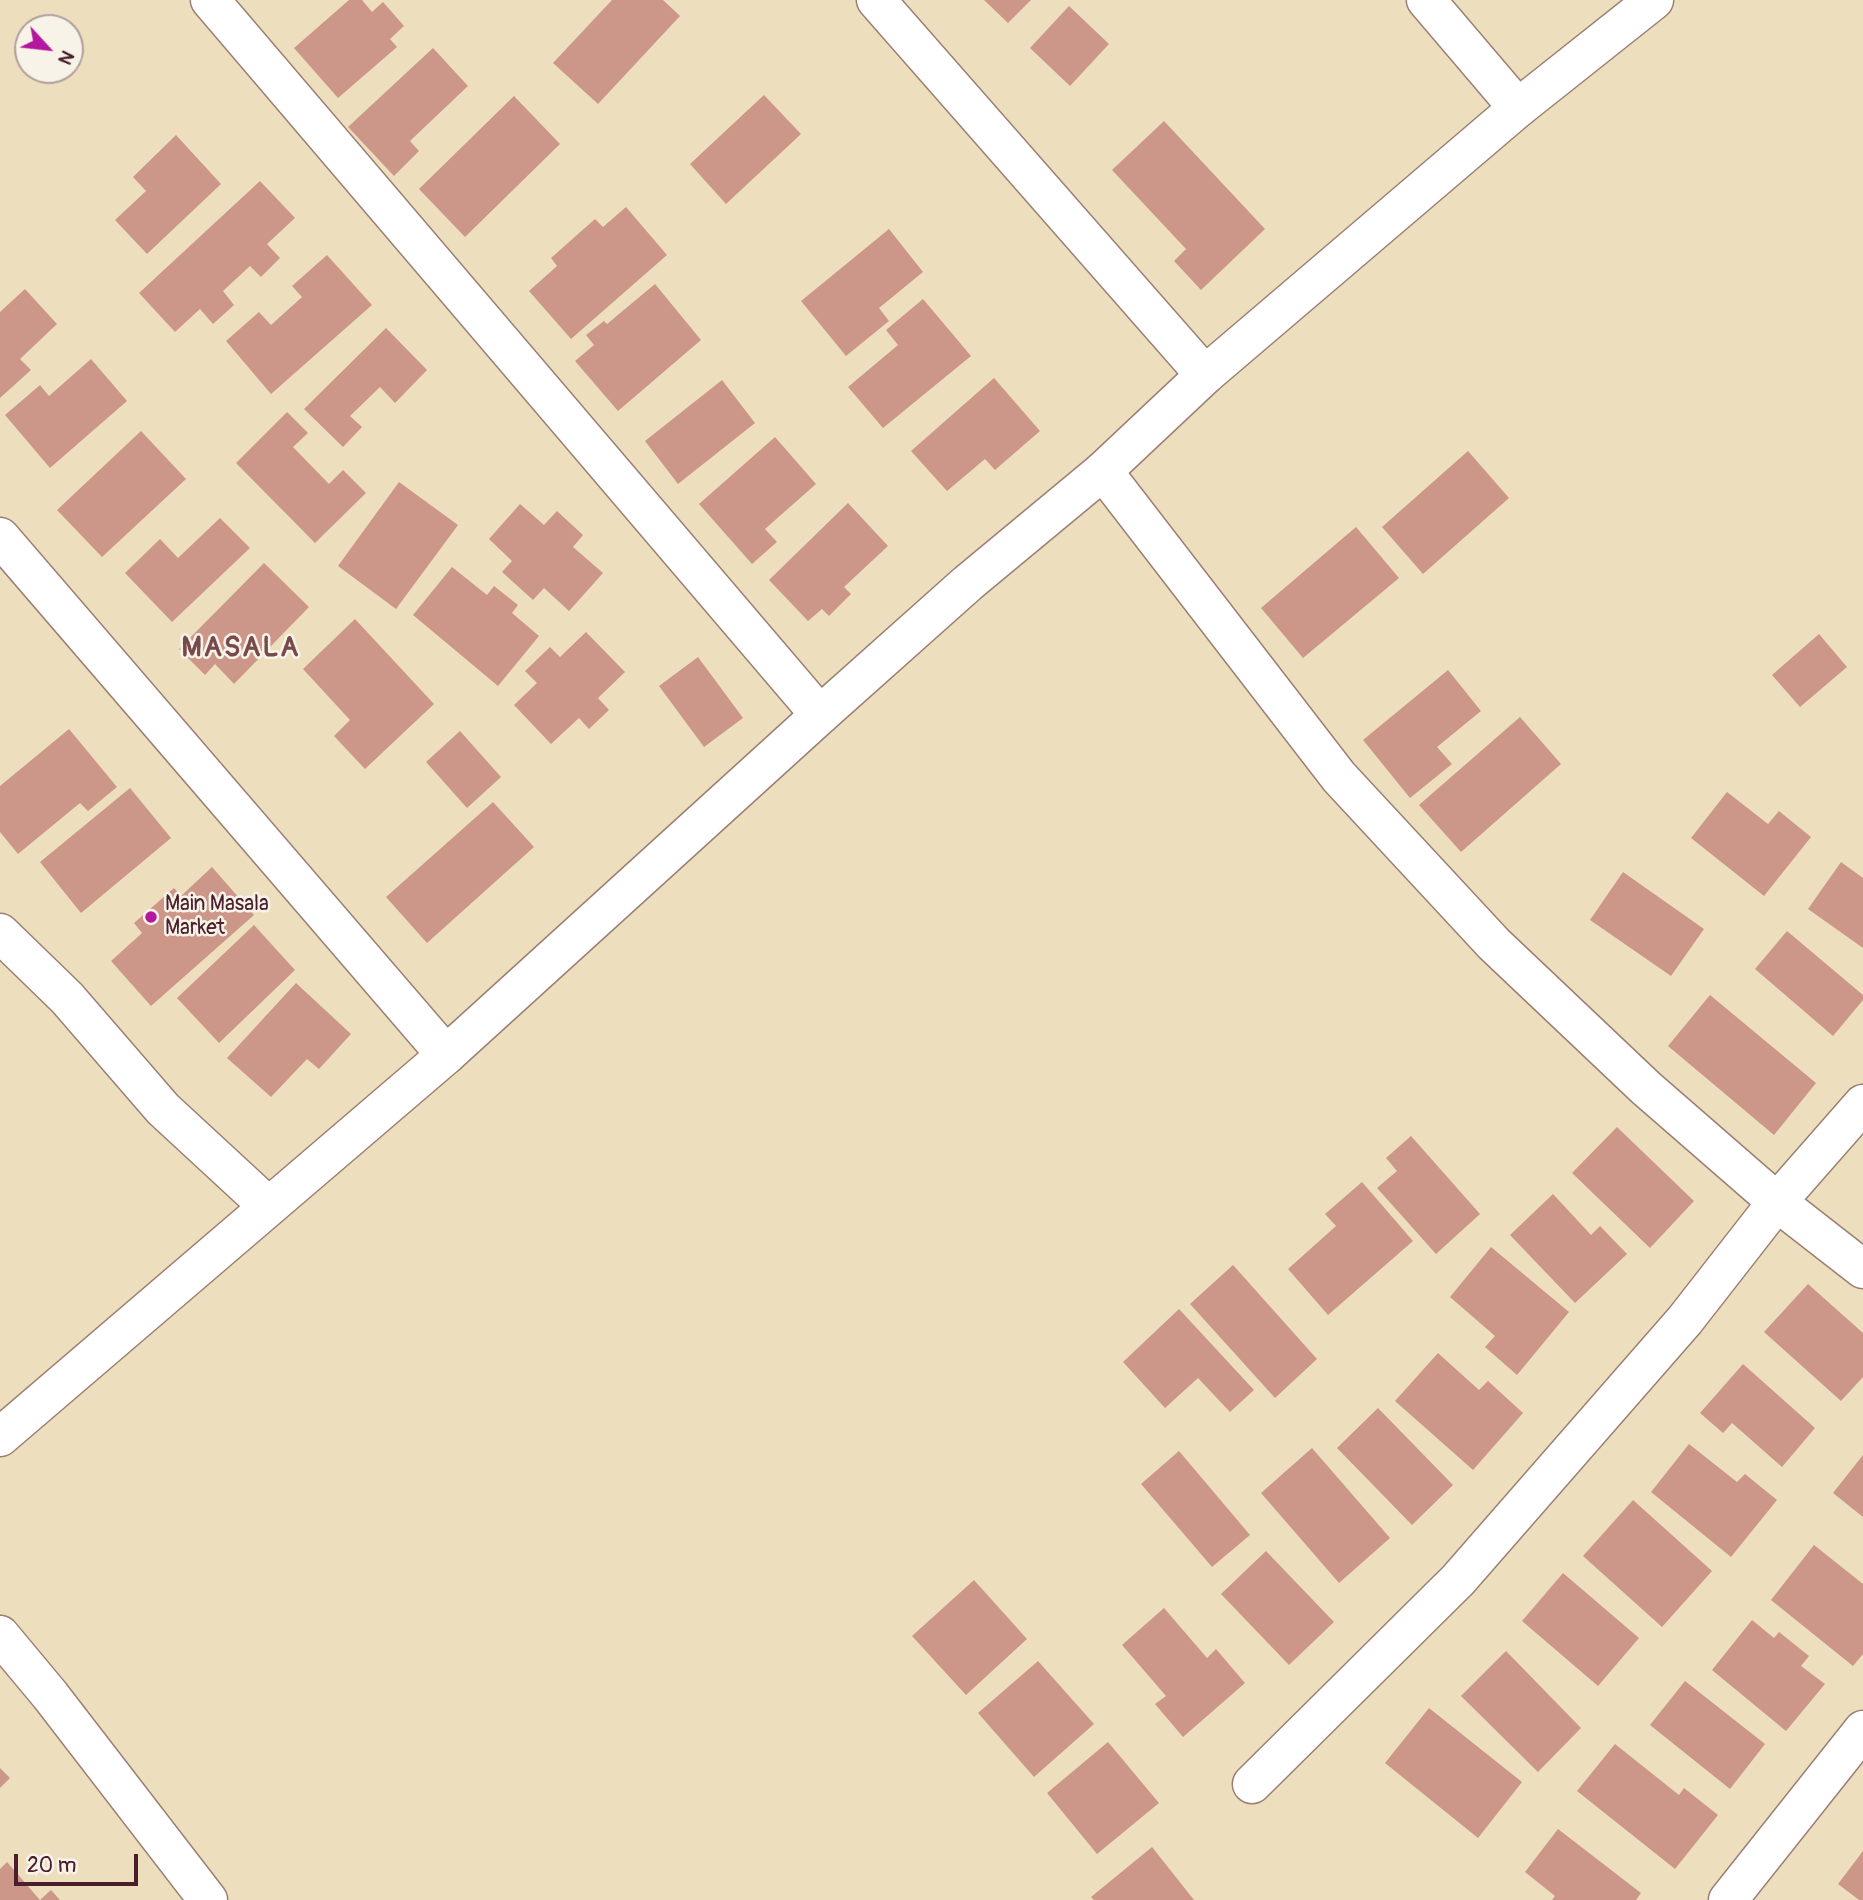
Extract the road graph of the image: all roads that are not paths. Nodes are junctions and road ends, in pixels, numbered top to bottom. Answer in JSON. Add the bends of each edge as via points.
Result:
{"nodes":[{"id":1,"x":876,"y":0,"type":"edge"},
{"id":2,"x":1426,"y":0,"type":"edge"},
{"id":3,"x":1654,"y":0,"type":"edge"},
{"id":4,"x":219,"y":3,"type":"edge"},
{"id":5,"x":1518,"y":107,"type":"junction"},
{"id":6,"x":1205,"y":375,"type":"junction"},
{"id":7,"x":1103,"y":471,"type":"junction"},
{"id":8,"x":0,"y":537,"type":"edge"},
{"id":9,"x":820,"y":715,"type":"junction"},
{"id":10,"x":0,"y":933,"type":"edge"},
{"id":11,"x":446,"y":1055,"type":"junction"},
{"id":12,"x":1863,"y":1104,"type":"edge"},
{"id":13,"x":1777,"y":1202,"type":"junction"},
{"id":14,"x":268,"y":1206,"type":"junction"},
{"id":15,"x":1863,"y":1269,"type":"edge"},
{"id":16,"x":0,"y":1437,"type":"edge"},
{"id":17,"x":0,"y":1635,"type":"edge"},
{"id":18,"x":1863,"y":1730,"type":"edge"},
{"id":19,"x":1252,"y":1784,"type":"dead end"},
{"id":20,"x":208,"y":1900,"type":"edge"},
{"id":21,"x":1728,"y":1900,"type":"edge"}],
"edges":[{"from":1,"to":6,"type":"street"},
{"from":2,"to":5,"type":"street"},
{"from":3,"to":5,"type":"street"},
{"from":4,"to":9,"type":"street"},
{"from":5,"to":6,"type":"street"},
{"from":6,"to":7,"type":"street"},
{"from":7,"to":9,"type":"street"},
{"from":7,"to":13,"type":"street","via":[[1339,777],[1494,944],[1646,1088]]},
{"from":8,"to":11,"type":"street"},
{"from":9,"to":11,"type":"street"},
{"from":10,"to":14,"type":"street","via":[[67,998],[163,1109]]},
{"from":11,"to":14,"type":"street"},
{"from":12,"to":13,"type":"street"},
{"from":13,"to":15,"type":"street"},
{"from":13,"to":19,"type":"street","via":[[1685,1320],[1458,1580]]},
{"from":14,"to":16,"type":"street"},
{"from":17,"to":20,"type":"street"},
{"from":18,"to":21,"type":"street"}]}
